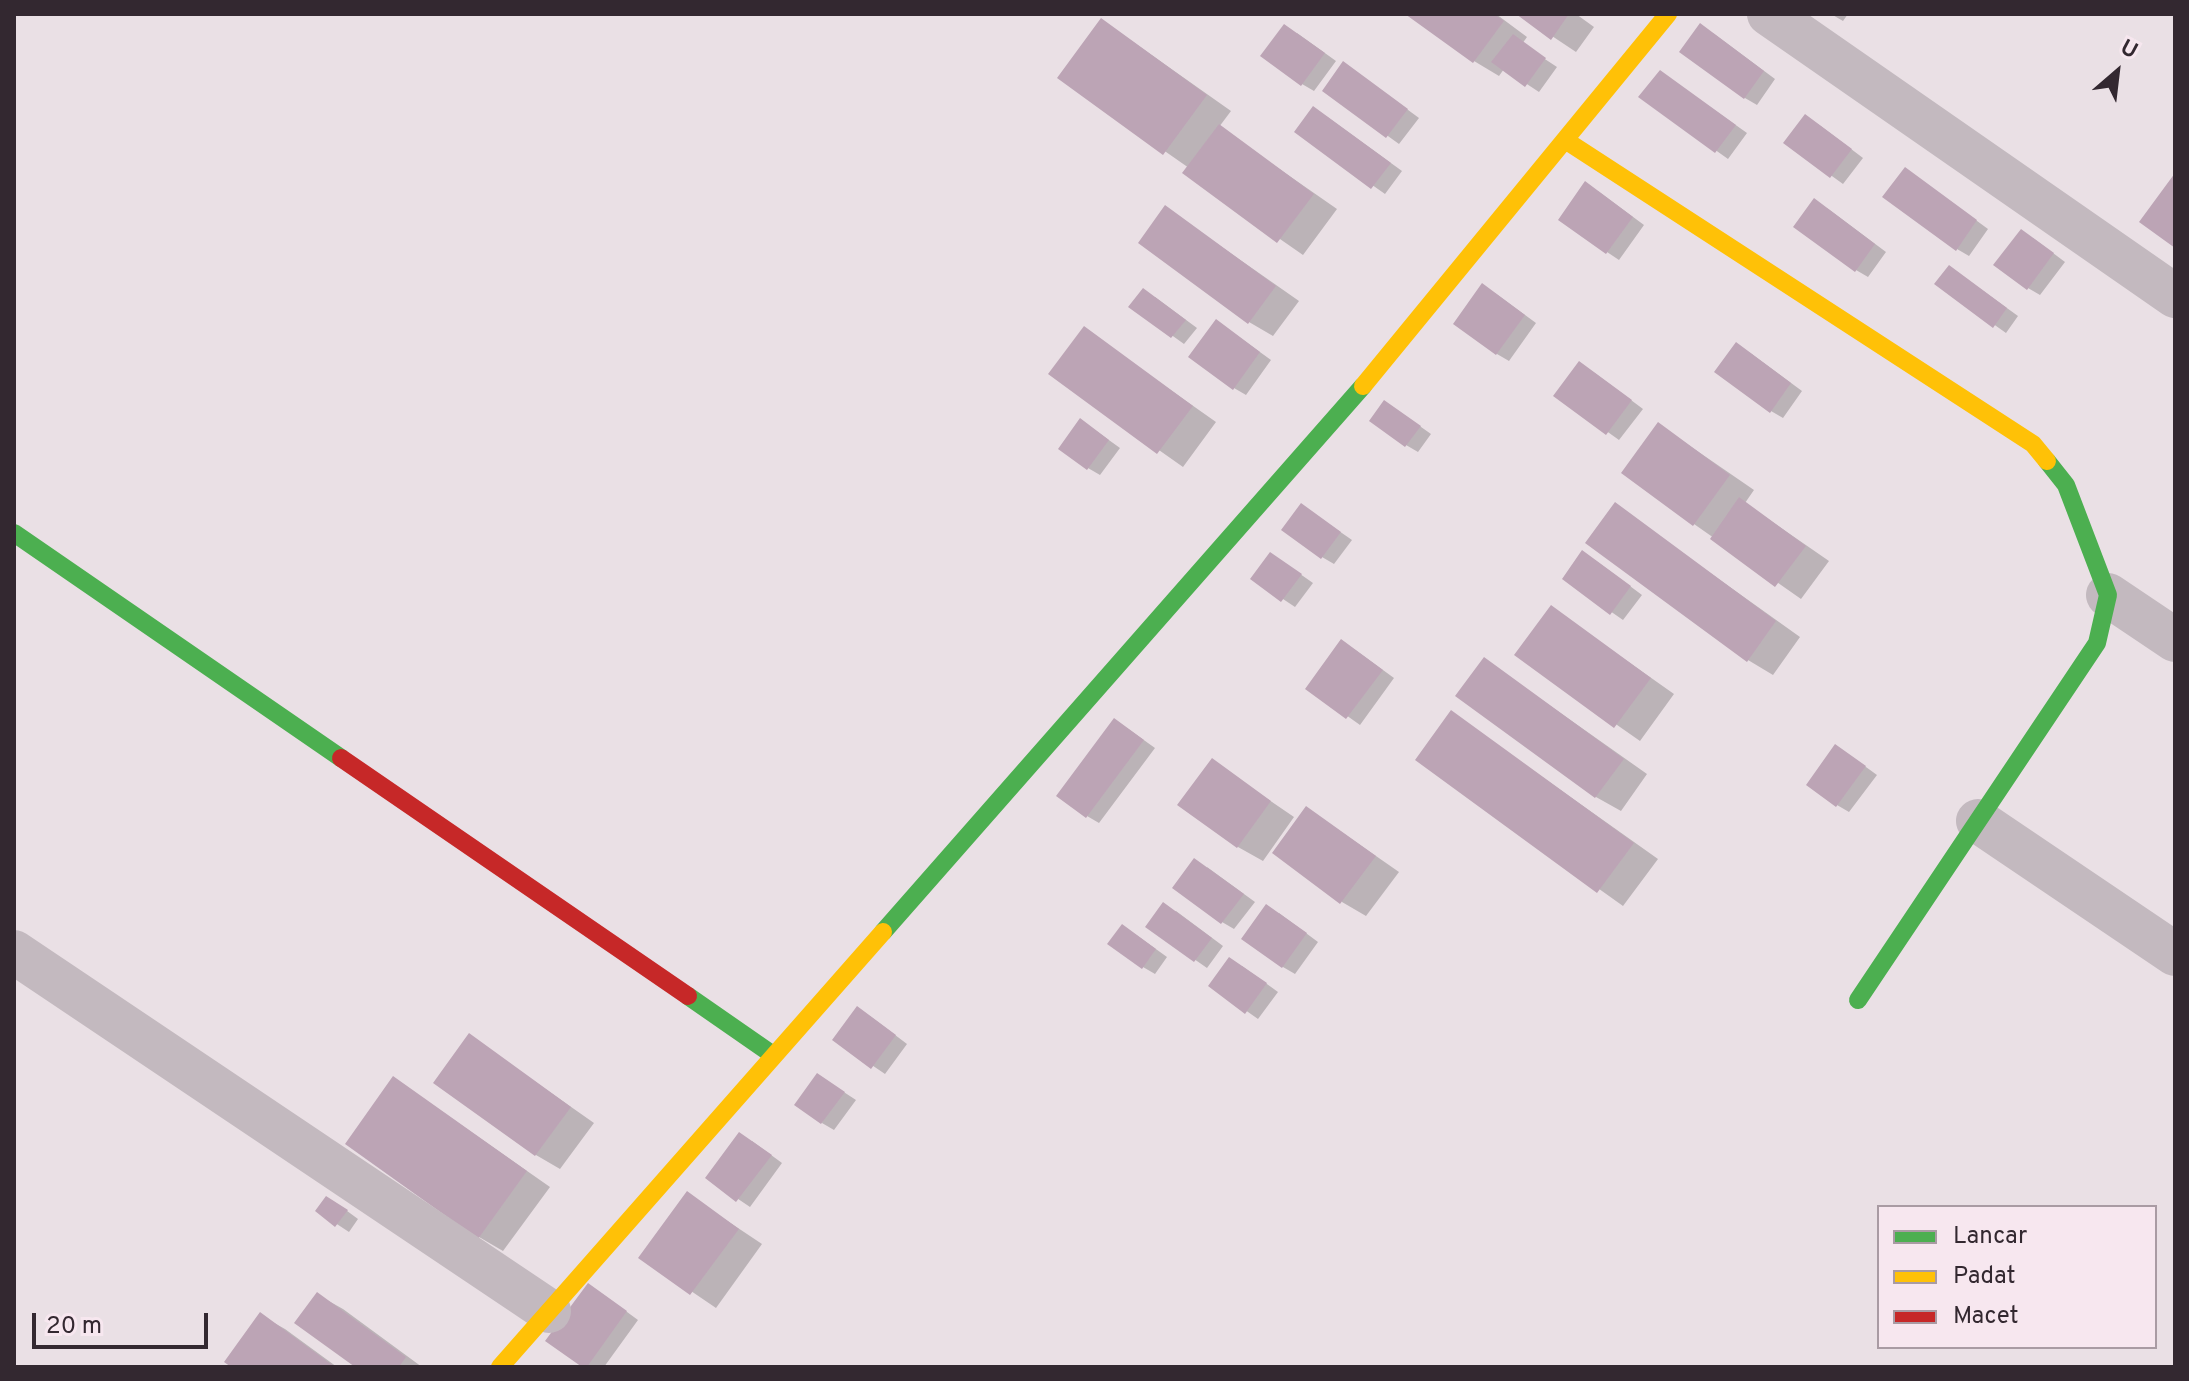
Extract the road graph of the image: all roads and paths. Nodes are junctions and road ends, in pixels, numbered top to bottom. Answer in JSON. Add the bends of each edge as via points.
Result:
{"nodes":[{"id":1,"x":1668,"y":14,"type":"edge"},
{"id":2,"x":1769,"y":14,"type":"edge"},
{"id":3,"x":1565,"y":140,"type":"junction"},
{"id":4,"x":2175,"y":296,"type":"edge"},
{"id":5,"x":14,"y":533,"type":"edge"},
{"id":6,"x":2108,"y":595,"type":"junction"},
{"id":7,"x":2175,"y":640,"type":"edge"},
{"id":8,"x":1978,"y":821,"type":"junction"},
{"id":9,"x":14,"y":952,"type":"edge"},
{"id":10,"x":2175,"y":954,"type":"edge"},
{"id":11,"x":1858,"y":1000,"type":"dead end"},
{"id":12,"x":773,"y":1055,"type":"junction"},
{"id":13,"x":549,"y":1311,"type":"junction"},
{"id":14,"x":500,"y":1367,"type":"edge"}],
"edges":[{"from":1,"to":3,"type":"street"},
{"from":2,"to":4,"type":"street"},
{"from":3,"to":6,"type":"street","via":[[2033,444],[2066,485]]},
{"from":3,"to":12,"type":"street","via":[[1359,391]]},
{"from":5,"to":12,"type":"street"},
{"from":6,"to":7,"type":"street"},
{"from":6,"to":8,"type":"street","via":[[2097,643]]},
{"from":8,"to":10,"type":"street"},
{"from":8,"to":11,"type":"street"},
{"from":9,"to":13,"type":"street"},
{"from":12,"to":13,"type":"street"},
{"from":13,"to":14,"type":"street"}]}
